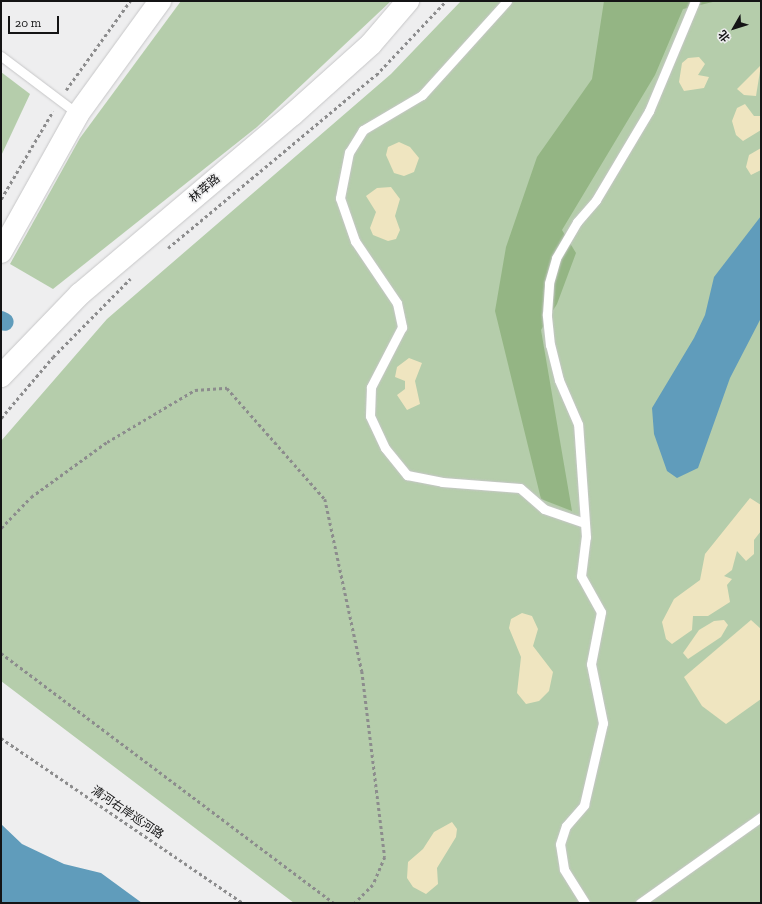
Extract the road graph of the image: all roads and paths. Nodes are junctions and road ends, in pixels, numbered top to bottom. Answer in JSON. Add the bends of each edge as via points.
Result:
{"nodes":[{"id":1,"x":160,"y":1,"type":"edge"},
{"id":2,"x":408,"y":1,"type":"edge"},
{"id":3,"x":446,"y":1,"type":"edge"},
{"id":4,"x":507,"y":1,"type":"edge"},
{"id":5,"x":695,"y":1,"type":"edge"},
{"id":6,"x":1,"y":56,"type":"edge"},
{"id":7,"x":78,"y":114,"type":"junction"},
{"id":8,"x":166,"y":249,"type":"dead end"},
{"id":9,"x":1,"y":252,"type":"edge"},
{"id":10,"x":136,"y":273,"type":"dead end"},
{"id":11,"x":1,"y":376,"type":"edge"},
{"id":12,"x":1,"y":418,"type":"edge"},
{"id":13,"x":585,"y":523,"type":"junction"},
{"id":14,"x":1,"y":528,"type":"edge"},
{"id":15,"x":1,"y":653,"type":"edge"},
{"id":16,"x":1,"y":738,"type":"edge"},
{"id":17,"x":761,"y":817,"type":"edge"},
{"id":18,"x":243,"y":903,"type":"edge"},
{"id":19,"x":334,"y":903,"type":"edge"},
{"id":20,"x":355,"y":903,"type":"edge"},
{"id":21,"x":584,"y":903,"type":"edge"},
{"id":22,"x":640,"y":903,"type":"edge"}],
"edges":[{"from":1,"to":7,"type":"main road"},
{"from":2,"to":11,"type":"main road","name":"林萃路","via":[[371,44],[292,115],[80,294]]},
{"from":3,"to":8,"type":"path","via":[[376,75]]},
{"from":4,"to":13,"type":"lane","via":[[422,95],[362,130],[348,152],[340,198],[355,242],[397,303],[402,327],[371,387],[370,416],[385,448],[407,475],[442,482],[520,488],[544,509]]},
{"from":5,"to":13,"type":"lane","via":[[649,111],[596,200],[577,222],[556,258],[549,283],[547,314],[550,345],[559,380],[578,424]]},
{"from":6,"to":7,"type":"lane"},
{"from":7,"to":9,"type":"main road"},
{"from":10,"to":12,"type":"path","via":[[53,357]]},
{"from":13,"to":21,"type":"lane","via":[[581,576],[600,612],[591,664],[602,723],[584,805],[566,826],[560,844],[564,869]]},
{"from":14,"to":20,"type":"path","via":[[31,497],[107,442],[195,390],[227,388],[325,499],[362,671],[385,857],[373,886]]},
{"from":15,"to":19,"type":"path"},
{"from":16,"to":18,"type":"path","name":"清河右岸巡河路"},
{"from":17,"to":22,"type":"lane"}]}
